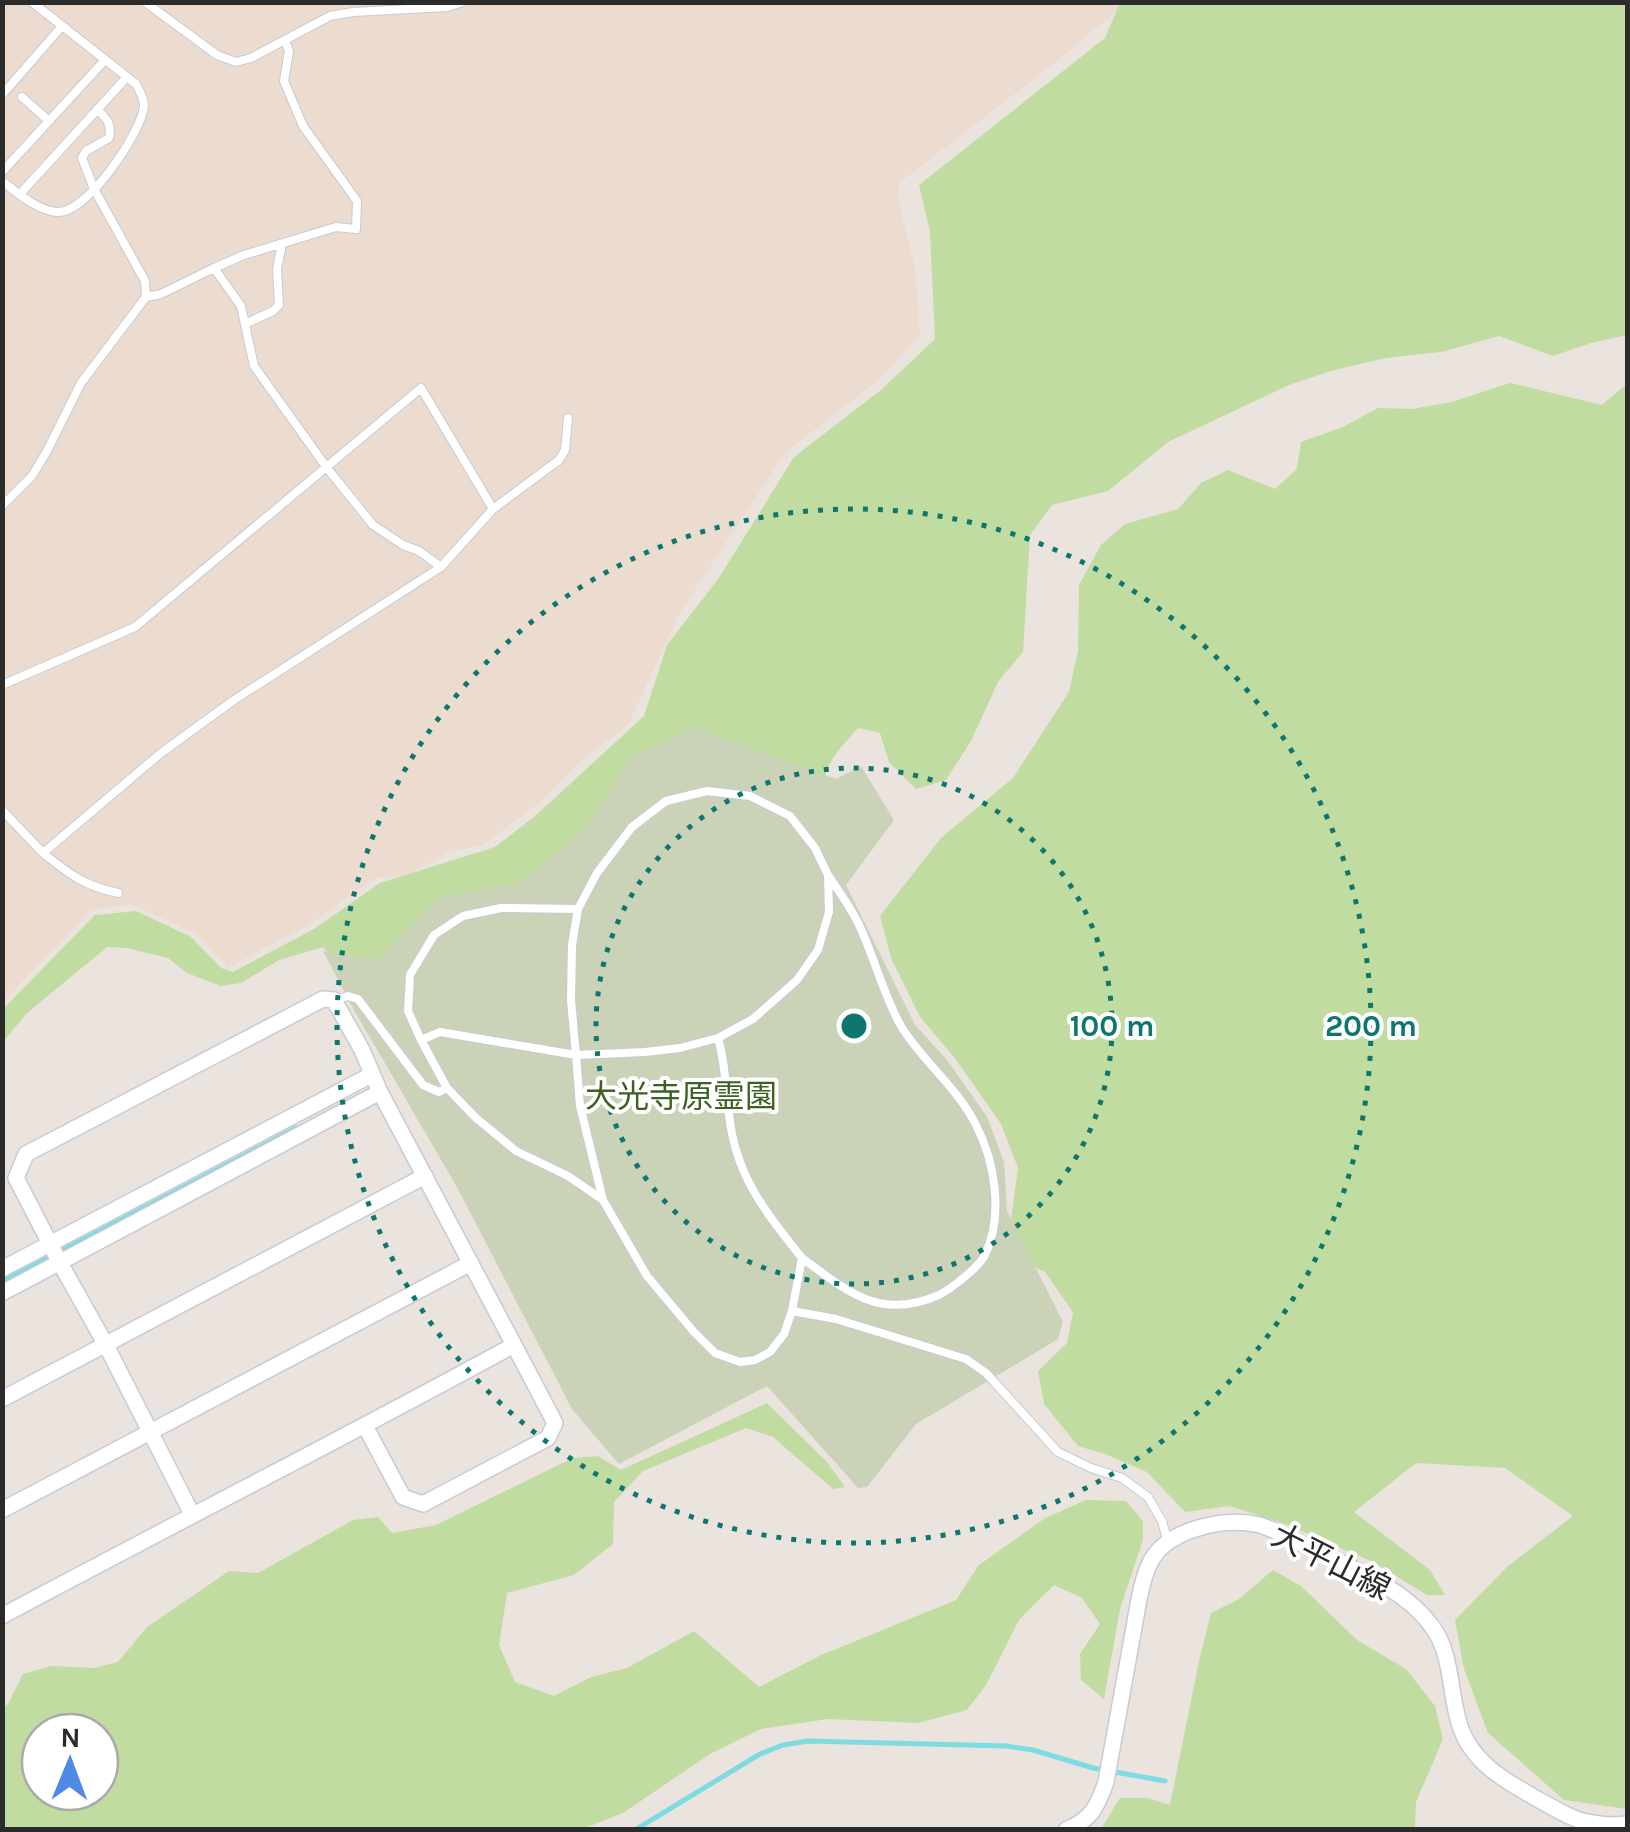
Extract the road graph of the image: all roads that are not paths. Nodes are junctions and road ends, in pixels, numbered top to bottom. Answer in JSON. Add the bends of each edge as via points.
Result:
{"nodes":[{"id":1,"x":32,"y":2,"type":"edge"},
{"id":2,"x":145,"y":2,"type":"edge"},
{"id":3,"x":463,"y":2,"type":"edge"},
{"id":4,"x":62,"y":26,"type":"junction"},
{"id":5,"x":285,"y":40,"type":"junction"},
{"id":6,"x":105,"y":60,"type":"junction"},
{"id":7,"x":126,"y":77,"type":"junction"},
{"id":8,"x":2,"y":79,"type":"edge"},
{"id":9,"x":11,"y":86,"type":"junction"},
{"id":10,"x":2,"y":96,"type":"edge"},
{"id":11,"x":22,"y":97,"type":"dead end"},
{"id":12,"x":97,"y":110,"type":"junction"},
{"id":13,"x":49,"y":121,"type":"junction"},
{"id":14,"x":2,"y":172,"type":"edge"},
{"id":15,"x":2,"y":180,"type":"edge"},
{"id":16,"x":94,"y":189,"type":"junction"},
{"id":17,"x":20,"y":194,"type":"junction"},
{"id":18,"x":282,"y":244,"type":"junction"},
{"id":19,"x":214,"y":268,"type":"junction"},
{"id":20,"x":146,"y":297,"type":"junction"},
{"id":21,"x":246,"y":324,"type":"junction"},
{"id":22,"x":568,"y":418,"type":"dead end"},
{"id":23,"x":327,"y":468,"type":"junction"},
{"id":24,"x":2,"y":506,"type":"edge"},
{"id":25,"x":493,"y":510,"type":"junction"},
{"id":26,"x":441,"y":567,"type":"junction"},
{"id":27,"x":2,"y":686,"type":"edge"},
{"id":28,"x":2,"y":810,"type":"edge"},
{"id":29,"x":43,"y":852,"type":"junction"},
{"id":30,"x":828,"y":876,"type":"junction"},
{"id":31,"x":118,"y":893,"type":"dead end"},
{"id":32,"x":578,"y":909,"type":"junction"},
{"id":33,"x":334,"y":1000,"type":"junction"},
{"id":34,"x":718,"y":1038,"type":"junction"},
{"id":35,"x":421,"y":1040,"type":"junction"},
{"id":36,"x":576,"y":1055,"type":"junction"},
{"id":37,"x":370,"y":1075,"type":"junction"},
{"id":38,"x":447,"y":1088,"type":"junction"},
{"id":39,"x":380,"y":1092,"type":"junction"},
{"id":40,"x":426,"y":1176,"type":"junction"},
{"id":41,"x":604,"y":1200,"type":"junction"},
{"id":42,"x":50,"y":1244,"type":"junction"},
{"id":43,"x":802,"y":1258,"type":"junction"},
{"id":44,"x":60,"y":1263,"type":"junction"},
{"id":45,"x":471,"y":1263,"type":"junction"},
{"id":46,"x":2,"y":1268,"type":"edge"},
{"id":47,"x":2,"y":1293,"type":"edge"},
{"id":48,"x":792,"y":1310,"type":"junction"},
{"id":49,"x":106,"y":1345,"type":"junction"},
{"id":50,"x":514,"y":1345,"type":"junction"},
{"id":51,"x":2,"y":1399,"type":"edge"},
{"id":52,"x":365,"y":1426,"type":"junction"},
{"id":53,"x":150,"y":1432,"type":"junction"},
{"id":54,"x":2,"y":1510,"type":"edge"},
{"id":55,"x":192,"y":1514,"type":"junction"},
{"id":56,"x":1168,"y":1543,"type":"junction"},
{"id":57,"x":2,"y":1616,"type":"edge"},
{"id":58,"x":1628,"y":1824,"type":"edge"},
{"id":59,"x":1066,"y":1830,"type":"edge"}],
"edges":[{"from":1,"to":4,"type":"lane"},
{"from":2,"to":5,"type":"lane","via":[[236,62]]},
{"from":3,"to":5,"type":"lane","via":[[330,16]]},
{"from":4,"to":6,"type":"lane"},
{"from":4,"to":9,"type":"lane"},
{"from":5,"to":18,"type":"lane","via":[[290,52],[284,82],[304,126],[357,202],[356,229]]},
{"from":6,"to":7,"type":"lane"},
{"from":6,"to":13,"type":"lane"},
{"from":7,"to":12,"type":"lane"},
{"from":7,"to":16,"type":"lane","via":[[144,98],[144,111],[133,138]]},
{"from":8,"to":9,"type":"lane"},
{"from":9,"to":10,"type":"lane"},
{"from":11,"to":13,"type":"lane"},
{"from":12,"to":16,"type":"lane","via":[[111,128],[109,138],[82,158]]},
{"from":12,"to":17,"type":"lane"},
{"from":13,"to":14,"type":"lane"},
{"from":15,"to":17,"type":"lane"},
{"from":16,"to":17,"type":"lane","via":[[59,212]]},
{"from":16,"to":20,"type":"lane","via":[[145,281]]},
{"from":18,"to":19,"type":"lane"},
{"from":18,"to":21,"type":"lane","via":[[279,305]]},
{"from":19,"to":20,"type":"lane"},
{"from":19,"to":21,"type":"lane"},
{"from":20,"to":24,"type":"lane","via":[[80,383],[32,476]]},
{"from":21,"to":23,"type":"lane","via":[[254,366]]},
{"from":22,"to":25,"type":"lane","via":[[558,460]]},
{"from":23,"to":25,"type":"lane","via":[[421,388]]},
{"from":23,"to":26,"type":"lane","via":[[373,524]]},
{"from":23,"to":27,"type":"lane","via":[[135,628]]},
{"from":25,"to":26,"type":"lane"},
{"from":26,"to":29,"type":"lane","via":[[234,700]]},
{"from":28,"to":29,"type":"lane"},
{"from":29,"to":31,"type":"lane","via":[[74,878]]},
{"from":30,"to":32,"type":"lane","via":[[790,816],[750,796],[707,791],[666,801],[632,827]]},
{"from":30,"to":34,"type":"lane","via":[[829,912],[818,950],[798,980],[753,1019]]},
{"from":30,"to":43,"type":"lane","via":[[858,922],[900,1025],[976,1124],[995,1200],[984,1258],[944,1293],[912,1305],[877,1304],[848,1292]]},
{"from":32,"to":35,"type":"lane","via":[[501,908],[463,916],[434,935],[410,975],[408,1011]]},
{"from":32,"to":36,"type":"lane","via":[[571,1000]]},
{"from":33,"to":37,"type":"street"},
{"from":33,"to":38,"type":"lane","via":[[358,999],[424,1085]]},
{"from":33,"to":42,"type":"street","via":[[323,999],[26,1154],[16,1178]]},
{"from":34,"to":36,"type":"lane","via":[[680,1048]]},
{"from":34,"to":43,"type":"lane","via":[[742,1172]]},
{"from":35,"to":36,"type":"lane","via":[[440,1032]]},
{"from":35,"to":38,"type":"lane"},
{"from":36,"to":41,"type":"lane","via":[[580,1106]]},
{"from":37,"to":39,"type":"street"},
{"from":37,"to":42,"type":"street"},
{"from":38,"to":41,"type":"lane","via":[[516,1151]]},
{"from":39,"to":40,"type":"street"},
{"from":39,"to":44,"type":"street"},
{"from":40,"to":45,"type":"street"},
{"from":40,"to":49,"type":"street"},
{"from":41,"to":48,"type":"lane","via":[[648,1276],[715,1353],[756,1360],[784,1334]]},
{"from":42,"to":44,"type":"street"},
{"from":42,"to":46,"type":"street"},
{"from":43,"to":48,"type":"lane"},
{"from":44,"to":47,"type":"street"},
{"from":44,"to":49,"type":"street"},
{"from":45,"to":50,"type":"street"},
{"from":45,"to":53,"type":"street"},
{"from":48,"to":56,"type":"lane","via":[[966,1359],[1058,1452],[1122,1478],[1148,1497]]},
{"from":49,"to":51,"type":"street"},
{"from":49,"to":53,"type":"street"},
{"from":50,"to":52,"type":"street"},
{"from":50,"to":52,"type":"street","via":[[555,1422],[548,1438],[423,1504],[403,1497]]},
{"from":52,"to":55,"type":"street"},
{"from":53,"to":54,"type":"street"},
{"from":53,"to":55,"type":"street"},
{"from":55,"to":57,"type":"street"},
{"from":56,"to":58,"type":"street","name":"大平山線","via":[[1222,1523],[1256,1524],[1386,1586],[1434,1628],[1460,1728],[1499,1778],[1581,1820]]},
{"from":56,"to":59,"type":"street","via":[[1152,1560],[1141,1593],[1106,1782],[1096,1808]]}]}
